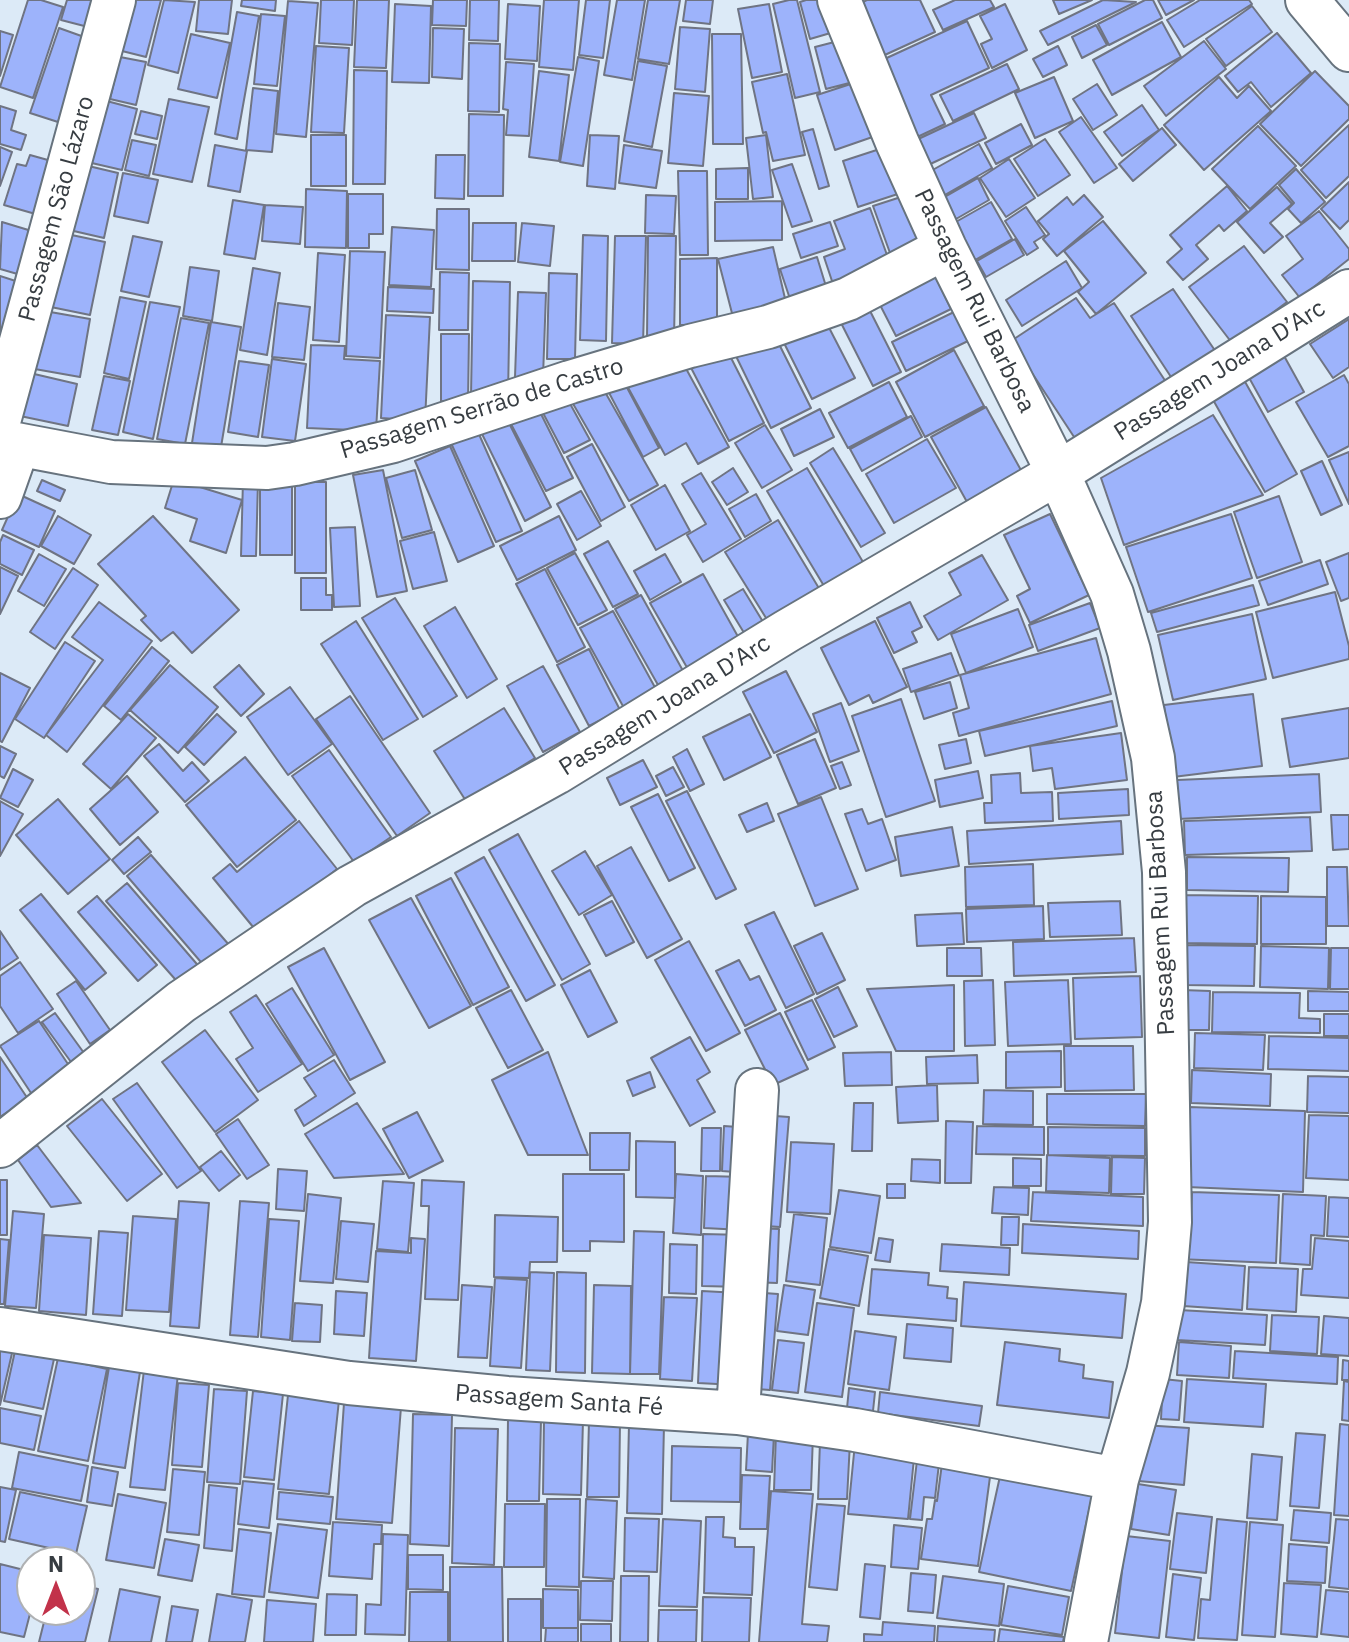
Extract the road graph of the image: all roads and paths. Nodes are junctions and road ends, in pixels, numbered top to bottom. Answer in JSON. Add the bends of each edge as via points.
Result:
{"nodes":[{"id":1,"x":114,"y":0,"type":"edge"},
{"id":2,"x":839,"y":0,"type":"edge"},
{"id":3,"x":1307,"y":0,"type":"edge"},
{"id":4,"x":1349,"y":50,"type":"edge"},
{"id":5,"x":945,"y":248,"type":"junction"},
{"id":6,"x":1349,"y":291,"type":"edge"},
{"id":7,"x":6,"y":435,"type":"edge"},
{"id":8,"x":1058,"y":473,"type":"junction"},
{"id":9,"x":0,"y":497,"type":"edge"},
{"id":10,"x":757,"y":1090,"type":"dead end"},
{"id":11,"x":0,"y":1146,"type":"edge"},
{"id":12,"x":0,"y":1329,"type":"edge"},
{"id":13,"x":738,"y":1413,"type":"junction"},
{"id":14,"x":1117,"y":1479,"type":"junction"},
{"id":15,"x":1086,"y":1642,"type":"edge"}],
"edges":[{"from":1,"to":7,"type":"street","name":"Passagem São Lázaro"},
{"from":2,"to":5,"type":"street","name":"Passagem Rui Barbosa"},
{"from":3,"to":4,"type":"street"},
{"from":5,"to":7,"type":"street","name":"Passagem Serrão de Castro","via":[[848,299],[768,327],[570,382],[393,441],[295,464],[267,468],[111,462]]},
{"from":5,"to":8,"type":"street","name":"Passagem Rui Barbosa"},
{"from":6,"to":8,"type":"street","name":"Passagem Joana D’Arc"},
{"from":7,"to":9,"type":"street","name":"Passagem São Lázaro"},
{"from":8,"to":11,"type":"street","name":"Passagem Joana D’Arc","via":[[556,773],[352,886],[181,1002]]},
{"from":8,"to":14,"type":"street","name":"Passagem Rui Barbosa","via":[[1112,594],[1129,651],[1153,758],[1164,872],[1170,1222],[1163,1303]]},
{"from":10,"to":13,"type":"street"},
{"from":12,"to":13,"type":"street","name":"Passagem Santa Fé","via":[[349,1383]]},
{"from":13,"to":14,"type":"street","name":"Passagem Santa Fé"},
{"from":14,"to":15,"type":"street","name":"Passagem Rui Barbosa"}]}
